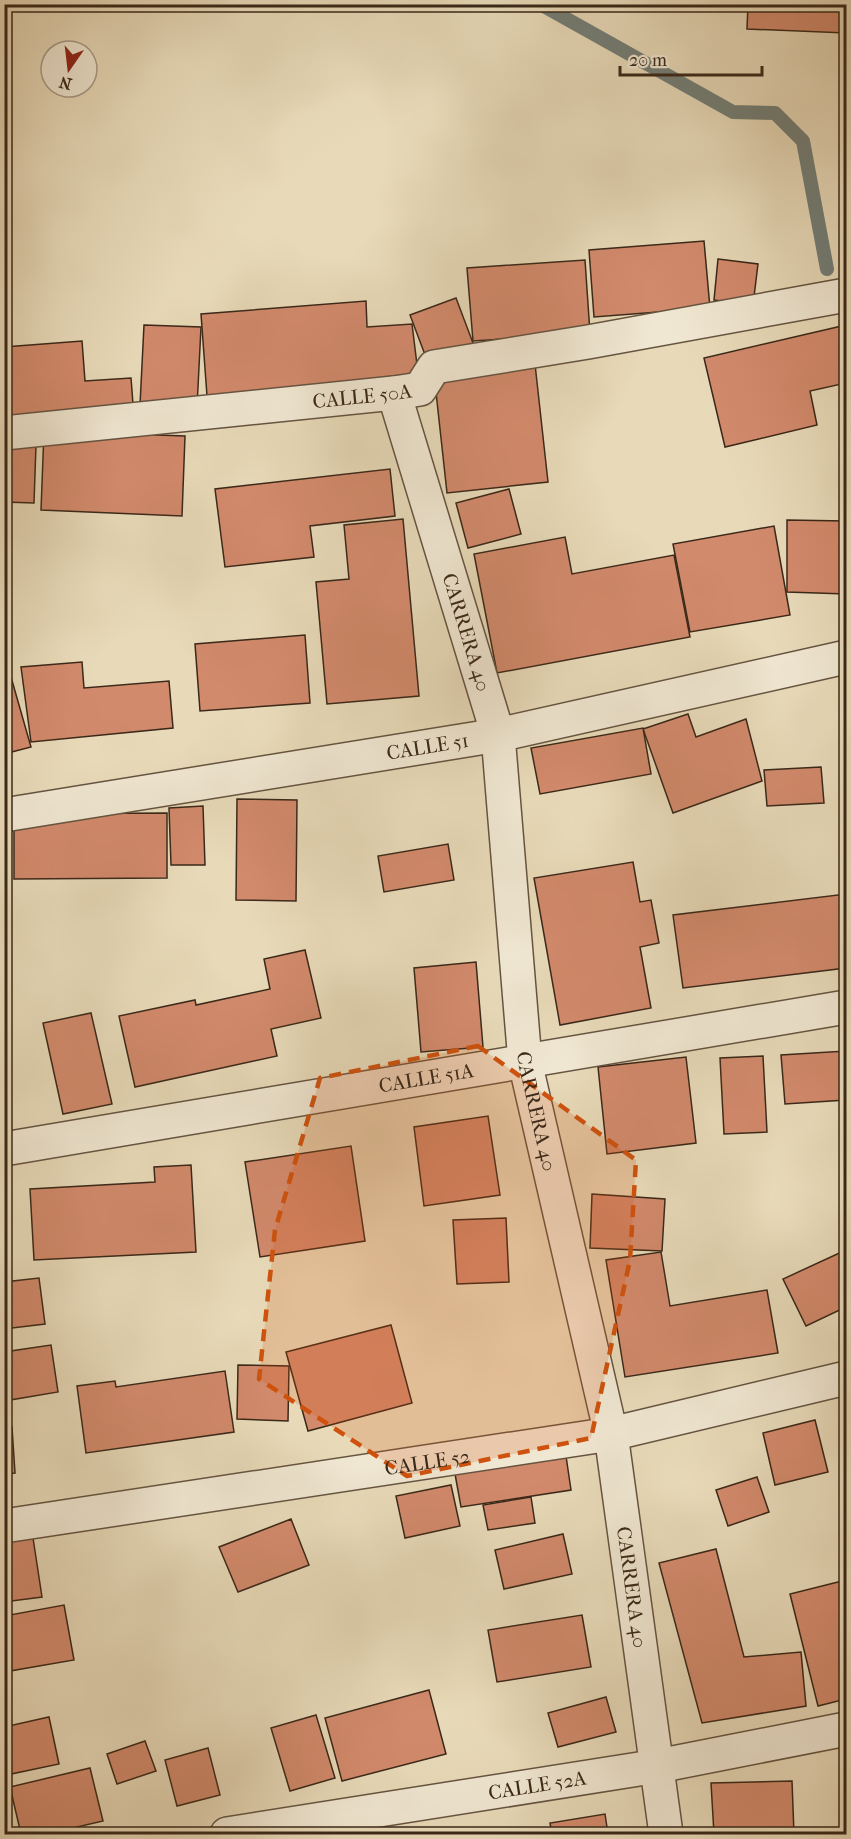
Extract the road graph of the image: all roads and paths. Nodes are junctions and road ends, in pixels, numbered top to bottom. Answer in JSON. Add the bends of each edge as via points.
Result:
{"nodes":[{"id":1,"x":846,"y":296,"type":"edge"},
{"id":2,"x":394,"y":393,"type":"junction"},
{"id":3,"x":4,"y":433,"type":"edge"},
{"id":4,"x":846,"y":657,"type":"edge"},
{"id":5,"x":498,"y":735,"type":"junction"},
{"id":6,"x":4,"y":815,"type":"edge"},
{"id":7,"x":846,"y":1007,"type":"edge"},
{"id":8,"x":525,"y":1062,"type":"junction"},
{"id":9,"x":4,"y":1149,"type":"edge"},
{"id":10,"x":846,"y":1378,"type":"edge"},
{"id":11,"x":611,"y":1434,"type":"junction"},
{"id":12,"x":4,"y":1526,"type":"edge"},
{"id":13,"x":846,"y":1729,"type":"edge"},
{"id":14,"x":658,"y":1766,"type":"junction"},
{"id":15,"x":227,"y":1834,"type":"edge"},
{"id":16,"x":666,"y":1834,"type":"edge"}],
"edges":[{"from":1,"to":2,"type":"street","name":"CALLE 50A","via":[[434,367],[420,388]]},
{"from":2,"to":3,"type":"street","name":"CALLE 50A"},
{"from":2,"to":5,"type":"street","name":"CARRERA 40"},
{"from":4,"to":5,"type":"street","name":"CALLE 51"},
{"from":5,"to":6,"type":"street","name":"CALLE 51"},
{"from":5,"to":8,"type":"street","name":"CARRERA 40"},
{"from":7,"to":8,"type":"street","name":"CALLE 51A"},
{"from":8,"to":9,"type":"street","name":"CALLE 51A"},
{"from":8,"to":11,"type":"street","name":"CARRERA 40"},
{"from":10,"to":11,"type":"street","name":"CALLE 52"},
{"from":11,"to":12,"type":"street","name":"CALLE 52"},
{"from":11,"to":14,"type":"street","name":"CARRERA 40"},
{"from":13,"to":14,"type":"street","name":"CALLE 52A"},
{"from":14,"to":15,"type":"street","name":"CALLE 52A"},
{"from":14,"to":16,"type":"street","name":"CARRERA 40"}]}
